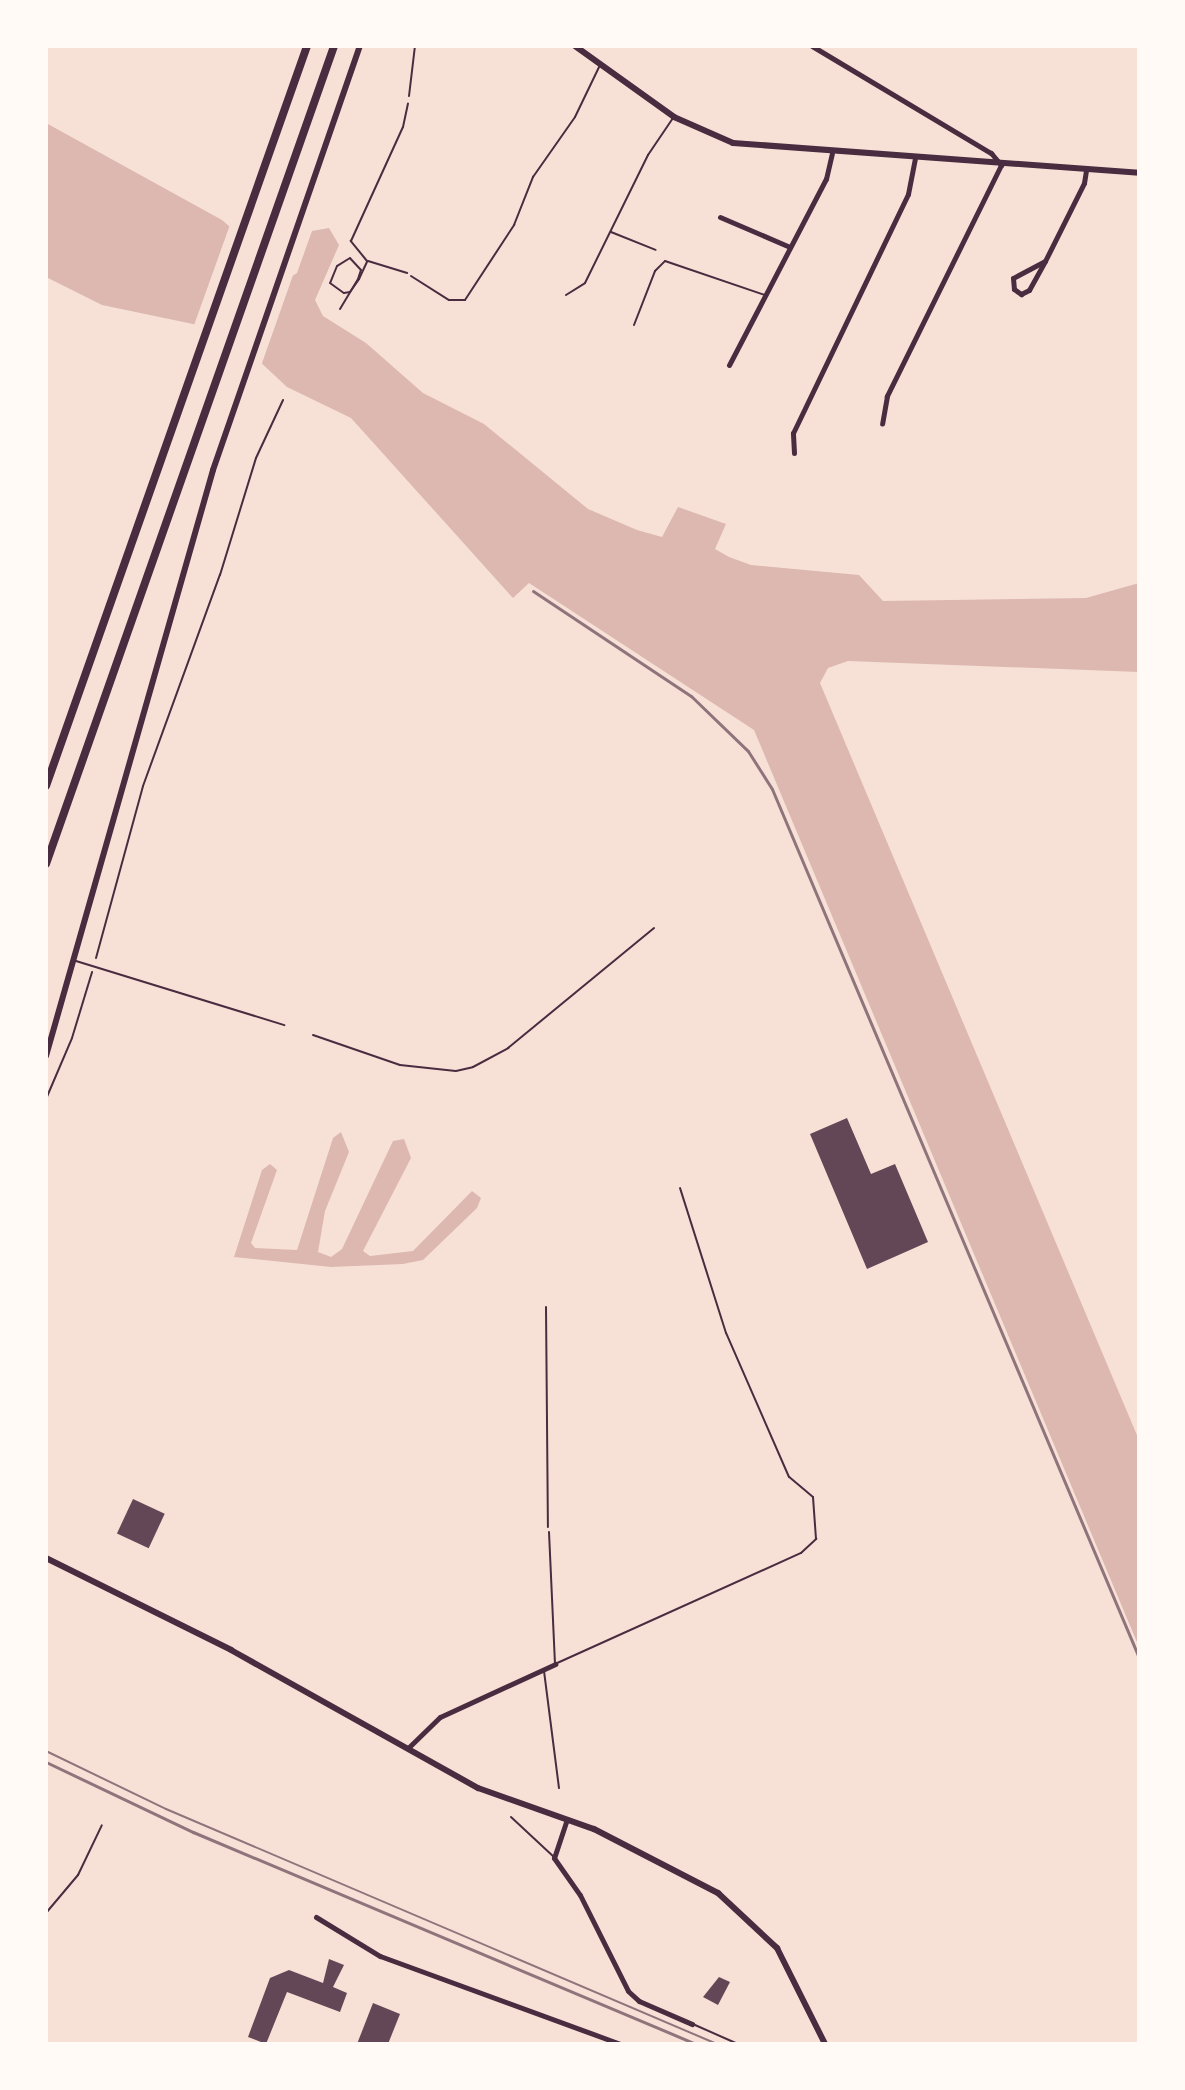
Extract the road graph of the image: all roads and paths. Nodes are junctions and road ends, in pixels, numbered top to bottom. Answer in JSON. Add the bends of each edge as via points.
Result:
{"nodes":[{"id":1,"x":307,"y":46,"type":"edge"},
{"id":2,"x":334,"y":46,"type":"edge"},
{"id":3,"x":360,"y":46,"type":"edge"},
{"id":4,"x":415,"y":46,"type":"edge"},
{"id":5,"x":575,"y":46,"type":"edge"},
{"id":6,"x":812,"y":46,"type":"edge"},
{"id":7,"x":601,"y":65,"type":"junction"},
{"id":8,"x":409,"y":96,"type":"joint"},
{"id":9,"x":674,"y":117,"type":"junction"},
{"id":10,"x":832,"y":154,"type":"junction"},
{"id":11,"x":915,"y":159,"type":"junction"},
{"id":12,"x":1001,"y":165,"type":"junction"},
{"id":13,"x":1086,"y":170,"type":"junction"},
{"id":14,"x":1139,"y":173,"type":"edge"},
{"id":15,"x":720,"y":217,"type":"dead end"},
{"id":16,"x":610,"y":231,"type":"junction"},
{"id":17,"x":790,"y":247,"type":"junction"},
{"id":18,"x":656,"y":250,"type":"dead end"},
{"id":19,"x":367,"y":261,"type":"junction"},
{"id":20,"x":1045,"y":261,"type":"junction"},
{"id":21,"x":411,"y":276,"type":"joint"},
{"id":22,"x":566,"y":295,"type":"dead end"},
{"id":23,"x":766,"y":296,"type":"junction"},
{"id":24,"x":340,"y":309,"type":"dead end"},
{"id":25,"x":634,"y":325,"type":"dead end"},
{"id":26,"x":729,"y":365,"type":"dead end"},
{"id":27,"x":283,"y":400,"type":"dead end"},
{"id":28,"x":882,"y":424,"type":"dead end"},
{"id":29,"x":794,"y":453,"type":"dead end"},
{"id":30,"x":46,"y":786,"type":"edge"},
{"id":31,"x":46,"y":864,"type":"edge"},
{"id":32,"x":654,"y":928,"type":"dead end"},
{"id":33,"x":76,"y":961,"type":"junction"},
{"id":34,"x":94,"y":966,"type":"junction"},
{"id":35,"x":284,"y":1025,"type":"dead end"},
{"id":36,"x":313,"y":1035,"type":"dead end"},
{"id":37,"x":46,"y":1056,"type":"edge"},
{"id":38,"x":46,"y":1099,"type":"edge"},
{"id":39,"x":680,"y":1188,"type":"dead end"},
{"id":40,"x":546,"y":1307,"type":"dead end"},
{"id":41,"x":549,"y":1532,"type":"joint"},
{"id":42,"x":46,"y":1558,"type":"edge"},
{"id":43,"x":555,"y":1664,"type":"junction"},
{"id":44,"x":544,"y":1669,"type":"junction"},
{"id":45,"x":409,"y":1747,"type":"junction"},
{"id":46,"x":559,"y":1788,"type":"dead end"},
{"id":47,"x":511,"y":1817,"type":"dead end"},
{"id":48,"x":567,"y":1819,"type":"junction"},
{"id":49,"x":102,"y":1825,"type":"dead end"},
{"id":50,"x":554,"y":1858,"type":"junction"},
{"id":51,"x":46,"y":1913,"type":"edge"},
{"id":52,"x":316,"y":1917,"type":"dead end"},
{"id":53,"x":692,"y":2024,"type":"joint"},
{"id":54,"x":620,"y":2044,"type":"edge"},
{"id":55,"x":738,"y":2044,"type":"edge"},
{"id":56,"x":825,"y":2044,"type":"edge"}],
"edges":[{"from":1,"to":30,"type":"highway"},
{"from":2,"to":31,"type":"highway"},
{"from":3,"to":33,"type":"main road","via":[[196,528]]},
{"from":4,"to":8,"type":"lane"},
{"from":5,"to":7,"type":"main road"},
{"from":6,"to":12,"type":"street","via":[[991,153]]},
{"from":7,"to":9,"type":"main road"},
{"from":7,"to":21,"type":"lane","via":[[575,117],[533,177],[514,225],[465,300],[449,300]]},
{"from":8,"to":19,"type":"path","via":[[403,127],[351,241]]},
{"from":9,"to":10,"type":"main road","via":[[733,143]]},
{"from":9,"to":16,"type":"lane"},
{"from":10,"to":11,"type":"main road"},
{"from":10,"to":17,"type":"street","via":[[826,179]]},
{"from":11,"to":12,"type":"main road"},
{"from":11,"to":29,"type":"street","via":[[908,194],[793,433]]},
{"from":12,"to":13,"type":"main road"},
{"from":12,"to":28,"type":"street","via":[[887,396]]},
{"from":13,"to":14,"type":"main road"},
{"from":13,"to":20,"type":"street"},
{"from":15,"to":17,"type":"street"},
{"from":16,"to":18,"type":"lane"},
{"from":16,"to":22,"type":"lane","via":[[585,283]]},
{"from":17,"to":23,"type":"street"},
{"from":19,"to":21,"type":"path","via":[[385,262]]},
{"from":19,"to":24,"type":"path","via":[[350,292],[337,292],[330,283],[337,266],[350,258],[360,266],[360,274]]},
{"from":20,"to":20,"type":"street","via":[[1013,278],[1014,289],[1021,294],[1029,290]]},
{"from":23,"to":25,"type":"lane","via":[[665,261],[655,271]]},
{"from":23,"to":26,"type":"street"},
{"from":27,"to":34,"type":"path","via":[[143,786]]},
{"from":32,"to":36,"type":"lane","via":[[508,1048],[473,1067],[456,1071],[400,1065]]},
{"from":33,"to":34,"type":"lane"},
{"from":33,"to":37,"type":"main road"},
{"from":34,"to":35,"type":"lane"},
{"from":34,"to":38,"type":"path"},
{"from":39,"to":43,"type":"lane","via":[[726,1333],[789,1477],[813,1497],[816,1539],[801,1553]]},
{"from":40,"to":41,"type":"path"},
{"from":41,"to":43,"type":"lane"},
{"from":42,"to":45,"type":"main road"},
{"from":43,"to":44,"type":"street"},
{"from":44,"to":45,"type":"street","via":[[440,1717]]},
{"from":44,"to":46,"type":"lane"},
{"from":45,"to":48,"type":"main road","via":[[478,1788]]},
{"from":47,"to":50,"type":"lane"},
{"from":48,"to":50,"type":"street"},
{"from":48,"to":56,"type":"main road","via":[[692,1876],[743,1912],[788,1965]]},
{"from":49,"to":51,"type":"path","via":[[78,1875]]},
{"from":50,"to":53,"type":"street","via":[[580,1895],[628,1991]]},
{"from":52,"to":54,"type":"street","via":[[380,1956]]},
{"from":53,"to":55,"type":"lane"}]}
